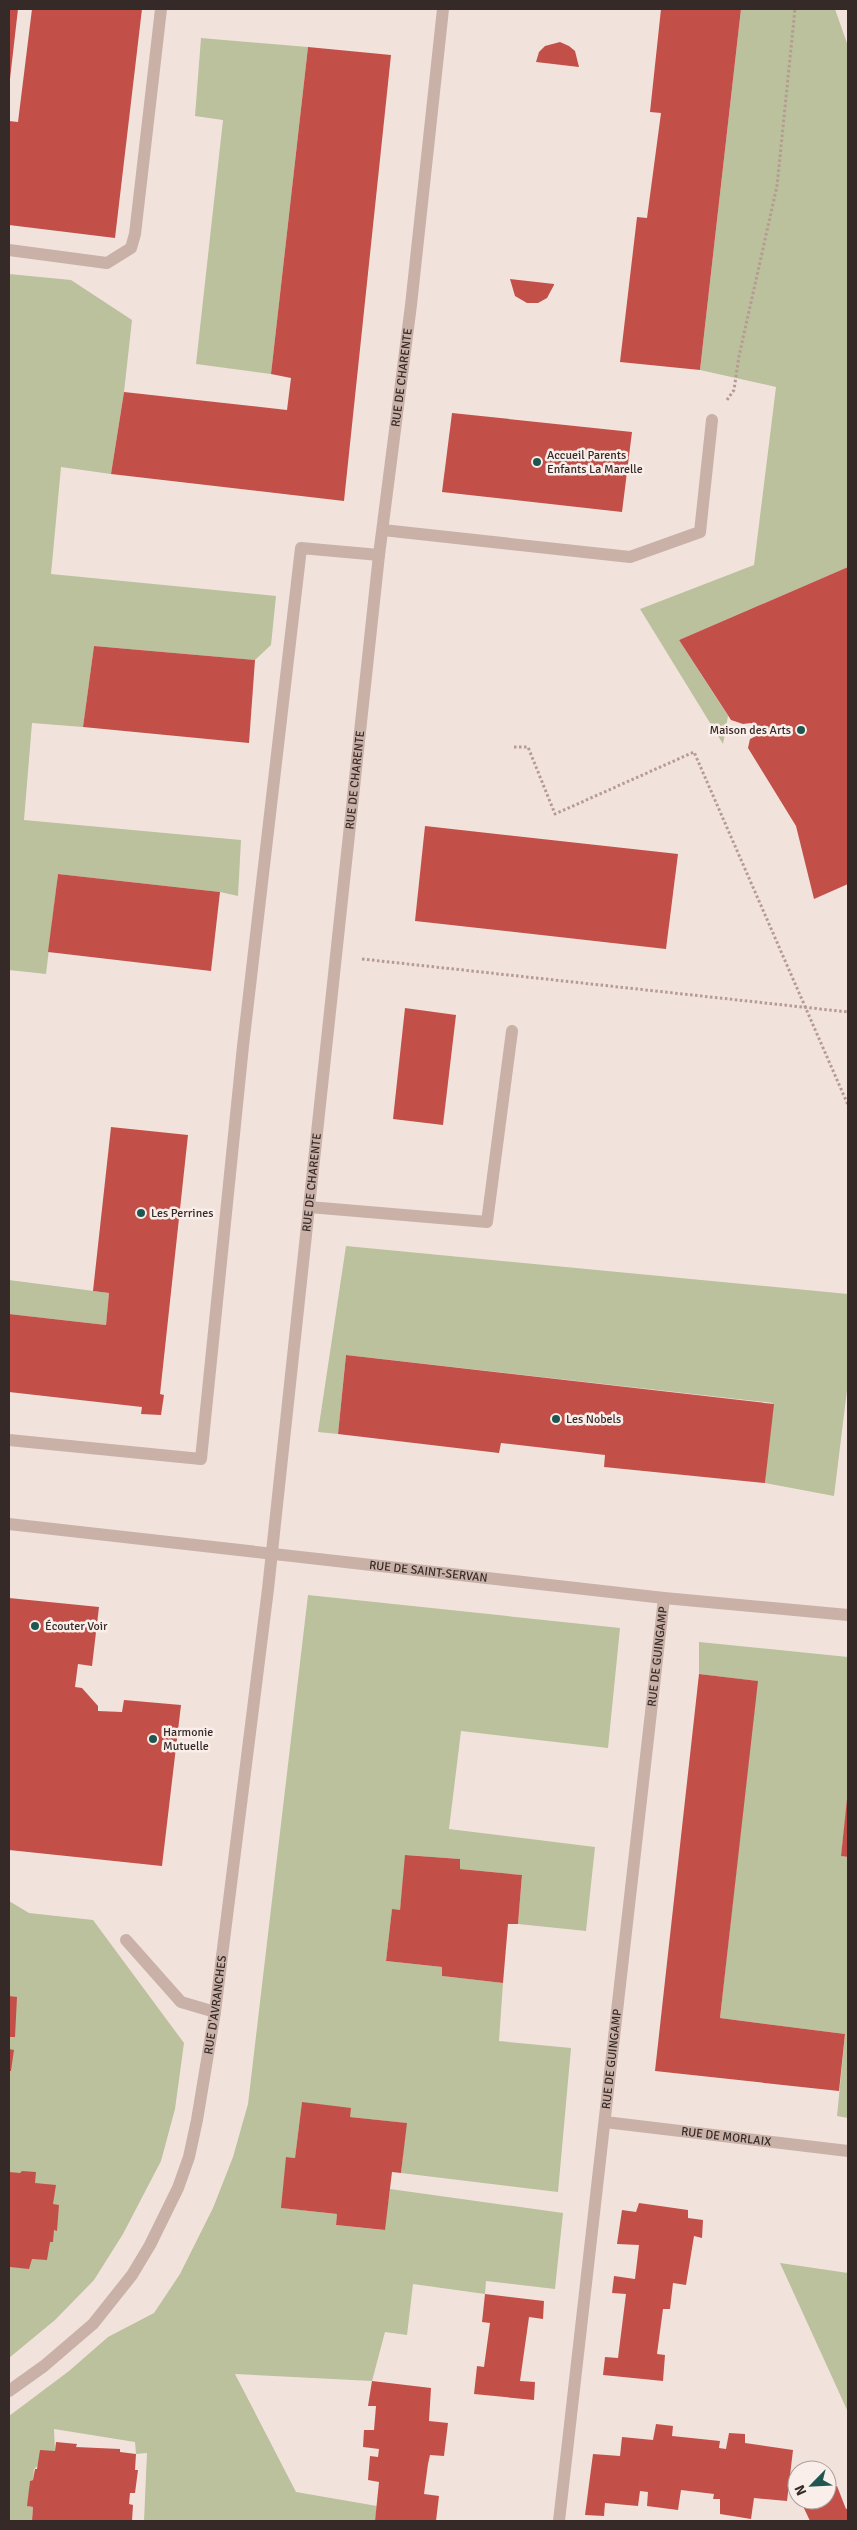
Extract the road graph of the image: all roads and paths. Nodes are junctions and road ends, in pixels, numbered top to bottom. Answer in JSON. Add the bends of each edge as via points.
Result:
{"nodes":[{"id":1,"x":162,"y":9,"type":"edge"},
{"id":2,"x":443,"y":9,"type":"edge"},
{"id":3,"x":795,"y":9,"type":"edge"},
{"id":4,"x":9,"y":250,"type":"edge"},
{"id":5,"x":712,"y":420,"type":"joint"},
{"id":6,"x":383,"y":530,"type":"junction"},
{"id":7,"x":379,"y":555,"type":"junction"},
{"id":8,"x":514,"y":747,"type":"dead end"},
{"id":9,"x":336,"y":956,"type":"junction"},
{"id":10,"x":806,"y":1008,"type":"junction"},
{"id":11,"x":848,"y":1012,"type":"edge"},
{"id":12,"x":512,"y":1031,"type":"dead end"},
{"id":13,"x":848,"y":1105,"type":"edge"},
{"id":14,"x":309,"y":1207,"type":"junction"},
{"id":15,"x":9,"y":1440,"type":"edge"},
{"id":16,"x":9,"y":1524,"type":"edge"},
{"id":17,"x":272,"y":1552,"type":"junction"},
{"id":18,"x":664,"y":1598,"type":"junction"},
{"id":19,"x":848,"y":1615,"type":"edge"},
{"id":20,"x":126,"y":1940,"type":"dead end"},
{"id":21,"x":215,"y":2012,"type":"junction"},
{"id":22,"x":606,"y":2122,"type":"junction"},
{"id":23,"x":848,"y":2151,"type":"edge"},
{"id":24,"x":9,"y":2391,"type":"edge"},
{"id":25,"x":559,"y":2521,"type":"edge"}],
"edges":[{"from":1,"to":4,"type":"street","via":[[136,234],[131,248],[107,263]]},
{"from":2,"to":6,"type":"street","name":"RUE DE CHARENTE"},
{"from":3,"to":5,"type":"path","via":[[777,186],[734,390]]},
{"from":5,"to":6,"type":"street","via":[[700,532],[630,557]]},
{"from":6,"to":7,"type":"street","name":"RUE DE CHARENTE"},
{"from":7,"to":9,"type":"street","name":"RUE DE CHARENTE"},
{"from":7,"to":15,"type":"street","via":[[301,548],[243,1046],[200,1459]]},
{"from":8,"to":10,"type":"path","via":[[528,747],[555,814],[694,752]]},
{"from":9,"to":10,"type":"path"},
{"from":9,"to":14,"type":"street","name":"RUE DE CHARENTE"},
{"from":10,"to":11,"type":"path"},
{"from":10,"to":13,"type":"path"},
{"from":12,"to":14,"type":"street","via":[[487,1222]]},
{"from":14,"to":17,"type":"street","name":"RUE DE CHARENTE"},
{"from":16,"to":17,"type":"street","name":"RUE DE SAINT-SERVAN"},
{"from":17,"to":18,"type":"street","name":"RUE DE SAINT-SERVAN"},
{"from":17,"to":21,"type":"street","name":"RUE D'AVRANCHES"},
{"from":18,"to":19,"type":"street","name":"RUE DE SAINT-SERVAN"},
{"from":18,"to":22,"type":"street","name":"RUE DE GUINGAMP"},
{"from":20,"to":21,"type":"street","via":[[180,2002]]},
{"from":21,"to":24,"type":"street","name":"RUE D'AVRANCHES","via":[[190,2157],[150,2245],[132,2275],[93,2324]]},
{"from":22,"to":23,"type":"street","name":"RUE DE MORLAIX"},
{"from":22,"to":25,"type":"street","name":"RUE DE GUINGAMP"}]}
